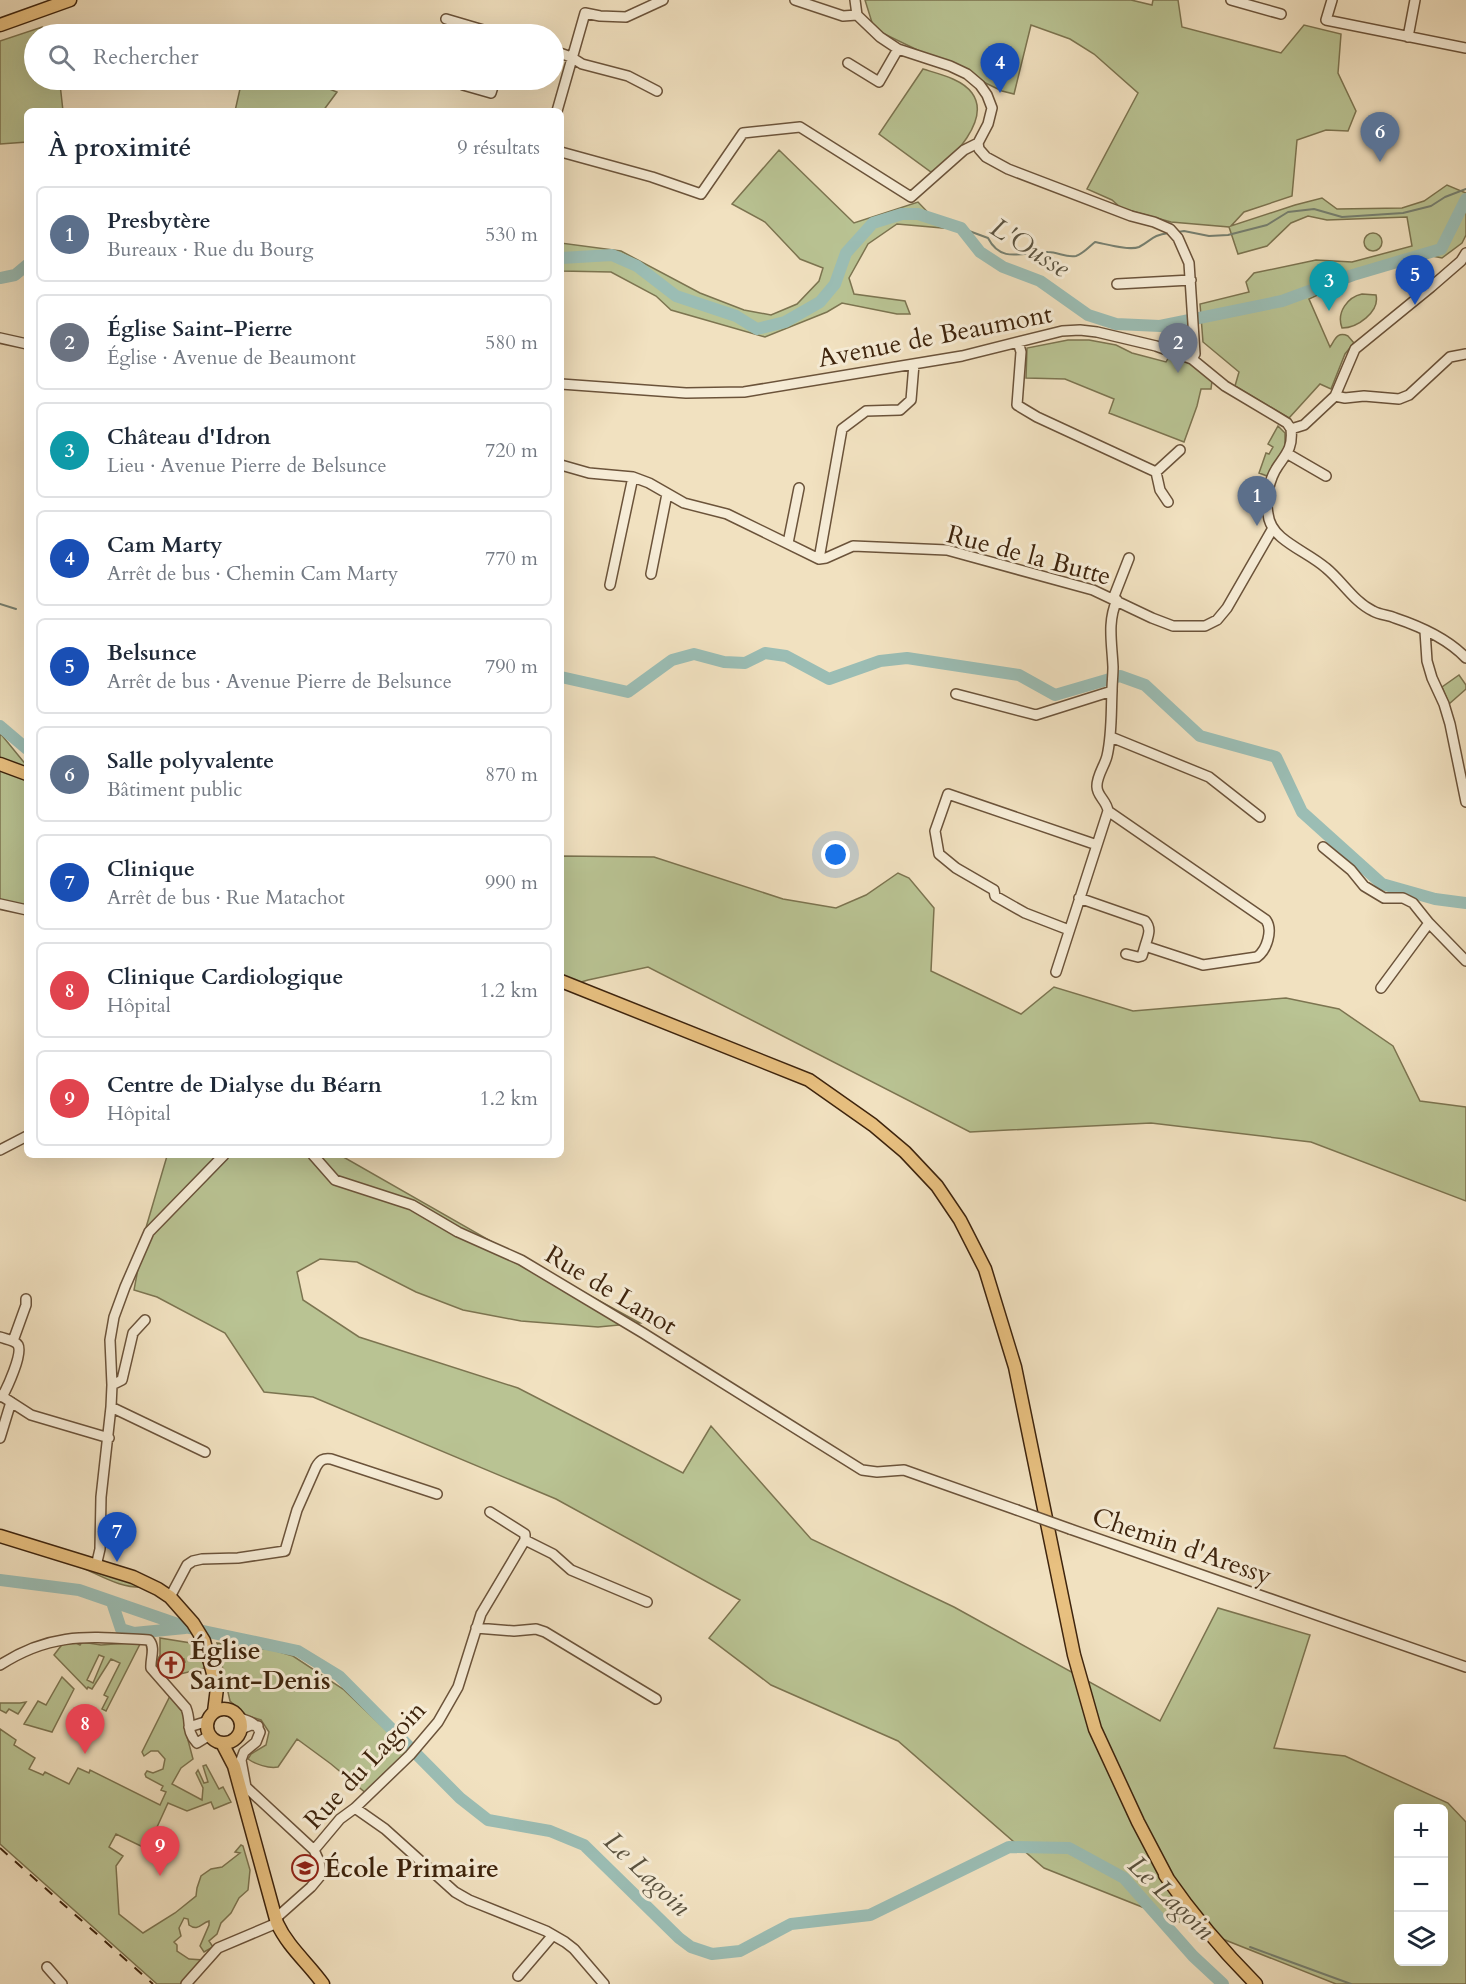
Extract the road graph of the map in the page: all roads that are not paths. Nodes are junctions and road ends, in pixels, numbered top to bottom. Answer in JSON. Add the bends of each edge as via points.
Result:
{"nodes":[{"id":1,"x":70,"y":0,"type":"edge"},
{"id":2,"x":663,"y":0,"type":"edge"},
{"id":3,"x":795,"y":0,"type":"edge"},
{"id":4,"x":855,"y":0,"type":"edge"},
{"id":5,"x":1231,"y":0,"type":"edge"},
{"id":6,"x":1332,"y":0,"type":"edge"},
{"id":7,"x":1414,"y":0,"type":"edge"},
{"id":8,"x":1248,"y":2,"type":"edge"},
{"id":9,"x":1281,"y":14,"type":"dead end"},
{"id":10,"x":857,"y":15,"type":"junction"},
{"id":11,"x":446,"y":19,"type":"dead end"},
{"id":12,"x":463,"y":24,"type":"edge"},
{"id":13,"x":0,"y":25,"type":"edge"},
{"id":14,"x":1408,"y":37,"type":"junction"},
{"id":15,"x":1466,"y":48,"type":"edge"},
{"id":16,"x":898,"y":49,"type":"junction"},
{"id":17,"x":564,"y":54,"type":"edge"},
{"id":18,"x":572,"y":57,"type":"junction"},
{"id":19,"x":848,"y":63,"type":"dead end"},
{"id":20,"x":564,"y":86,"type":"edge"},
{"id":21,"x":479,"y":90,"type":"edge"},
{"id":22,"x":492,"y":90,"type":"edge"},
{"id":23,"x":563,"y":90,"type":"edge"},
{"id":24,"x":657,"y":92,"type":"dead end"},
{"id":25,"x":558,"y":108,"type":"edge"},
{"id":26,"x":978,"y":143,"type":"junction"},
{"id":27,"x":564,"y":156,"type":"edge"},
{"id":28,"x":1466,"y":254,"type":"edge"},
{"id":29,"x":1191,"y":280,"type":"junction"},
{"id":30,"x":1118,"y":284,"type":"dead end"},
{"id":31,"x":0,"y":338,"type":"edge"},
{"id":32,"x":1018,"y":342,"type":"junction"},
{"id":33,"x":24,"y":343,"type":"edge"},
{"id":34,"x":1466,"y":354,"type":"edge"},
{"id":35,"x":1192,"y":360,"type":"junction"},
{"id":36,"x":914,"y":364,"type":"junction"},
{"id":37,"x":564,"y":384,"type":"edge"},
{"id":38,"x":1335,"y":396,"type":"junction"},
{"id":39,"x":1291,"y":429,"type":"junction"},
{"id":40,"x":1180,"y":450,"type":"dead end"},
{"id":41,"x":1288,"y":454,"type":"junction"},
{"id":42,"x":564,"y":466,"type":"edge"},
{"id":43,"x":1156,"y":472,"type":"junction"},
{"id":44,"x":1326,"y":476,"type":"dead end"},
{"id":45,"x":633,"y":477,"type":"junction"},
{"id":46,"x":799,"y":488,"type":"dead end"},
{"id":47,"x":667,"y":494,"type":"junction"},
{"id":48,"x":1168,"y":502,"type":"dead end"},
{"id":49,"x":1273,"y":528,"type":"junction"},
{"id":50,"x":788,"y":543,"type":"junction"},
{"id":51,"x":822,"y":558,"type":"junction"},
{"id":52,"x":1129,"y":558,"type":"dead end"},
{"id":53,"x":651,"y":574,"type":"dead end"},
{"id":54,"x":610,"y":585,"type":"dead end"},
{"id":55,"x":1115,"y":599,"type":"junction"},
{"id":56,"x":1425,"y":631,"type":"junction"},
{"id":57,"x":1466,"y":658,"type":"edge"},
{"id":58,"x":1112,"y":689,"type":"junction"},
{"id":59,"x":956,"y":694,"type":"dead end"},
{"id":60,"x":1111,"y":737,"type":"junction"},
{"id":61,"x":0,"y":764,"type":"edge"},
{"id":62,"x":24,"y":773,"type":"edge"},
{"id":63,"x":1466,"y":802,"type":"edge"},
{"id":64,"x":1108,"y":811,"type":"junction"},
{"id":65,"x":1260,"y":817,"type":"dead end"},
{"id":66,"x":1097,"y":845,"type":"junction"},
{"id":67,"x":1323,"y":847,"type":"dead end"},
{"id":68,"x":1079,"y":898,"type":"junction"},
{"id":69,"x":0,"y":904,"type":"edge"},
{"id":70,"x":24,"y":909,"type":"edge"},
{"id":71,"x":1430,"y":923,"type":"junction"},
{"id":72,"x":1069,"y":930,"type":"junction"},
{"id":73,"x":1145,"y":946,"type":"junction"},
{"id":74,"x":1126,"y":954,"type":"dead end"},
{"id":75,"x":1466,"y":961,"type":"edge"},
{"id":76,"x":1056,"y":972,"type":"dead end"},
{"id":77,"x":564,"y":982,"type":"edge"},
{"id":78,"x":564,"y":988,"type":"edge"},
{"id":79,"x":1381,"y":988,"type":"dead end"},
{"id":80,"x":839,"y":1100,"type":"junction"},
{"id":81,"x":24,"y":1138,"type":"edge"},
{"id":82,"x":0,"y":1150,"type":"edge"},
{"id":83,"x":221,"y":1158,"type":"edge"},
{"id":84,"x":316,"y":1158,"type":"edge"},
{"id":85,"x":26,"y":1299,"type":"dead end"},
{"id":86,"x":145,"y":1320,"type":"dead end"},
{"id":87,"x":0,"y":1337,"type":"edge"},
{"id":88,"x":13,"y":1341,"type":"junction"},
{"id":89,"x":112,"y":1385,"type":"junction"},
{"id":90,"x":4,"y":1398,"type":"edge"},
{"id":91,"x":111,"y":1407,"type":"junction"},
{"id":92,"x":0,"y":1438,"type":"edge"},
{"id":93,"x":109,"y":1438,"type":"junction"},
{"id":94,"x":205,"y":1452,"type":"dead end"},
{"id":95,"x":883,"y":1472,"type":"joint"},
{"id":96,"x":437,"y":1494,"type":"dead end"},
{"id":97,"x":490,"y":1512,"type":"dead end"},
{"id":98,"x":0,"y":1536,"type":"edge"},
{"id":99,"x":525,"y":1540,"type":"junction"},
{"id":100,"x":96,"y":1566,"type":"junction"},
{"id":101,"x":170,"y":1597,"type":"junction"},
{"id":102,"x":647,"y":1602,"type":"dead end"},
{"id":103,"x":476,"y":1628,"type":"junction"},
{"id":104,"x":0,"y":1665,"type":"edge"},
{"id":105,"x":1466,"y":1668,"type":"edge"},
{"id":106,"x":217,"y":1688,"type":"junction"},
{"id":107,"x":656,"y":1699,"type":"dead end"},
{"id":108,"x":211,"y":1717,"type":"junction"},
{"id":109,"x":236,"y":1724,"type":"junction"},
{"id":110,"x":189,"y":1727,"type":"junction"},
{"id":111,"x":210,"y":1735,"type":"junction"},
{"id":112,"x":222,"y":1743,"type":"junction"},
{"id":113,"x":234,"y":1766,"type":"junction"},
{"id":114,"x":355,"y":1808,"type":"junction"},
{"id":115,"x":314,"y":1850,"type":"junction"},
{"id":116,"x":276,"y":1921,"type":"junction"},
{"id":117,"x":554,"y":1935,"type":"junction"},
{"id":118,"x":47,"y":1967,"type":"dead end"},
{"id":119,"x":517,"y":1977,"type":"dead end"},
{"id":120,"x":62,"y":1984,"type":"edge"},
{"id":121,"x":186,"y":1984,"type":"edge"},
{"id":122,"x":323,"y":1984,"type":"edge"},
{"id":123,"x":604,"y":1984,"type":"edge"},
{"id":124,"x":1256,"y":1984,"type":"edge"}],
"edges":[{"from":1,"to":13,"type":"main road"},
{"from":2,"to":18,"type":"street","via":[[626,17],[585,13]]},
{"from":3,"to":10,"type":"street","via":[[843,16]]},
{"from":4,"to":10,"type":"street"},
{"from":5,"to":8,"type":"street"},
{"from":6,"to":14,"type":"street","via":[[1326,20]]},
{"from":7,"to":14,"type":"street"},
{"from":8,"to":9,"type":"street"},
{"from":10,"to":16,"type":"street"},
{"from":11,"to":12,"type":"street"},
{"from":14,"to":15,"type":"street"},
{"from":16,"to":19,"type":"street","via":[[879,82]]},
{"from":16,"to":26,"type":"street","via":[[950,66],[980,85],[992,110]]},
{"from":17,"to":18,"type":"street"},
{"from":18,"to":20,"type":"street"},
{"from":18,"to":24,"type":"street","via":[[582,64],[628,76]]},
{"from":21,"to":22,"type":"street"},
{"from":23,"to":25,"type":"street"},
{"from":26,"to":27,"type":"street","via":[[964,150],[911,197],[800,127],[743,133],[701,194],[652,177]]},
{"from":26,"to":29,"type":"street","via":[[986,157],[1008,169],[1170,229],[1189,263]]},
{"from":28,"to":38,"type":"street","via":[[1355,349]]},
{"from":29,"to":30,"type":"street"},
{"from":29,"to":35,"type":"street","via":[[1195,354]]},
{"from":31,"to":33,"type":"street"},
{"from":32,"to":35,"type":"street","name":"Avenue de Beaumont","via":[[1080,330],[1156,346]]},
{"from":32,"to":36,"type":"street","name":"Avenue de Beaumont"},
{"from":32,"to":43,"type":"street","via":[[1021,352],[1017,405]]},
{"from":34,"to":38,"type":"street","via":[[1450,357],[1409,395],[1399,399]]},
{"from":35,"to":39,"type":"street","name":"Avenue de Beaumont"},
{"from":36,"to":37,"type":"street","name":"Avenue de Beaumont","via":[[732,393]]},
{"from":36,"to":51,"type":"street","via":[[911,400],[900,410],[866,411],[842,429]]},
{"from":38,"to":39,"type":"street","via":[[1304,425]]},
{"from":39,"to":41,"type":"street"},
{"from":40,"to":43,"type":"street"},
{"from":41,"to":44,"type":"street"},
{"from":41,"to":49,"type":"street","via":[[1277,467],[1269,488],[1267,512]]},
{"from":42,"to":45,"type":"street","via":[[589,473]]},
{"from":43,"to":48,"type":"street"},
{"from":45,"to":47,"type":"street"},
{"from":45,"to":54,"type":"street"},
{"from":46,"to":50,"type":"street"},
{"from":47,"to":50,"type":"street","via":[[684,503],[727,514]]},
{"from":47,"to":53,"type":"street"},
{"from":49,"to":55,"type":"street","name":"Rue de la Butte","via":[[1227,608],[1205,626],[1173,626]]},
{"from":49,"to":56,"type":"street","via":[[1281,538],[1326,567],[1365,606]]},
{"from":50,"to":51,"type":"street"},
{"from":51,"to":55,"type":"street","name":"Rue de la Butte","via":[[853,546],[947,550]]},
{"from":52,"to":55,"type":"street"},
{"from":55,"to":58,"type":"street","via":[[1110,633]]},
{"from":56,"to":57,"type":"street"},
{"from":56,"to":63,"type":"street","via":[[1427,661],[1450,724]]},
{"from":58,"to":59,"type":"street","via":[[1036,715]]},
{"from":58,"to":60,"type":"street"},
{"from":60,"to":64,"type":"street","via":[[1096,786]]},
{"from":60,"to":65,"type":"street","via":[[1209,777]]},
{"from":61,"to":62,"type":"main road"},
{"from":64,"to":66,"type":"street"},
{"from":64,"to":73,"type":"street","via":[[1266,920],[1270,932],[1263,953],[1257,957],[1203,964]]},
{"from":66,"to":68,"type":"street"},
{"from":66,"to":72,"type":"street","via":[[948,794],[935,831],[939,854],[956,868],[1025,914]]},
{"from":67,"to":71,"type":"street","via":[[1364,886],[1384,898],[1403,898],[1413,903]]},
{"from":68,"to":72,"type":"street"},
{"from":68,"to":73,"type":"street","via":[[1145,921],[1149,931]]},
{"from":69,"to":70,"type":"street"},
{"from":71,"to":75,"type":"street"},
{"from":71,"to":79,"type":"street"},
{"from":72,"to":76,"type":"street"},
{"from":73,"to":74,"type":"street","via":[[1142,956]]},
{"from":77,"to":80,"type":"main road","via":[[808,1080]]},
{"from":78,"to":80,"type":"main road"},
{"from":80,"to":124,"type":"main road","via":[[905,1152],[937,1186],[985,1269],[1015,1367],[1074,1655],[1092,1718],[1114,1774],[1169,1881]]},
{"from":81,"to":82,"type":"street"},
{"from":83,"to":89,"type":"street","via":[[149,1232],[114,1317],[110,1340]]},
{"from":84,"to":95,"type":"street","name":"Rue de Lanot","via":[[335,1180],[412,1205],[521,1260],[862,1470]]},
{"from":85,"to":88,"type":"street"},
{"from":86,"to":89,"type":"street","via":[[133,1333],[122,1380]]},
{"from":87,"to":88,"type":"street"},
{"from":88,"to":90,"type":"street","via":[[20,1353]]},
{"from":89,"to":91,"type":"street"},
{"from":90,"to":92,"type":"street"},
{"from":90,"to":93,"type":"street","via":[[31,1415]]},
{"from":91,"to":93,"type":"street"},
{"from":91,"to":94,"type":"street"},
{"from":93,"to":100,"type":"street"},
{"from":95,"to":105,"type":"street","name":"Chemin d'Aressy","bridge":true,"via":[[904,1470]]},
{"from":96,"to":101,"type":"street","via":[[324,1459],[319,1461],[297,1510],[285,1551],[194,1561],[187,1565]]},
{"from":97,"to":99,"type":"street","via":[[525,1534]]},
{"from":98,"to":100,"type":"main road"},
{"from":99,"to":102,"type":"street","via":[[553,1554],[571,1570]]},
{"from":99,"to":103,"type":"street","name":"Rue du Lagoin"},
{"from":100,"to":101,"type":"main road","via":[[132,1577]]},
{"from":101,"to":106,"type":"main road","via":[[204,1641]]},
{"from":103,"to":107,"type":"street","via":[[545,1632]]},
{"from":103,"to":114,"type":"street","name":"Rue du Lagoin","via":[[458,1688],[438,1722],[421,1744]]},
{"from":104,"to":110,"type":"street","via":[[19,1653],[55,1640],[149,1640],[153,1650],[151,1668],[186,1708]]},
{"from":106,"to":108,"type":"main road"},
{"from":106,"to":109,"type":"main road"},
{"from":108,"to":109,"type":"main road","via":[[223,1708]]},
{"from":108,"to":110,"type":"street"},
{"from":108,"to":111,"type":"main road","via":[[207,1728]]},
{"from":109,"to":112,"type":"main road"},
{"from":109,"to":113,"type":"main road"},
{"from":109,"to":115,"type":"street","name":"Rue du Lagoin","via":[[258,1726],[260,1736],[241,1760],[246,1787]]},
{"from":110,"to":111,"type":"street","via":[[190,1736],[197,1743]]},
{"from":111,"to":112,"type":"main road"},
{"from":112,"to":113,"type":"main road"},
{"from":113,"to":116,"type":"main road"},
{"from":114,"to":115,"type":"street","name":"Rue du Lagoin","via":[[340,1819]]},
{"from":114,"to":117,"type":"street","via":[[385,1829],[455,1892]]},
{"from":115,"to":116,"type":"street","via":[[321,1875]]},
{"from":116,"to":121,"type":"street","via":[[218,1948]]},
{"from":116,"to":122,"type":"main road","via":[[292,1949]]},
{"from":117,"to":119,"type":"street"},
{"from":117,"to":123,"type":"street","via":[[574,1948]]},
{"from":118,"to":120,"type":"street"}]}
